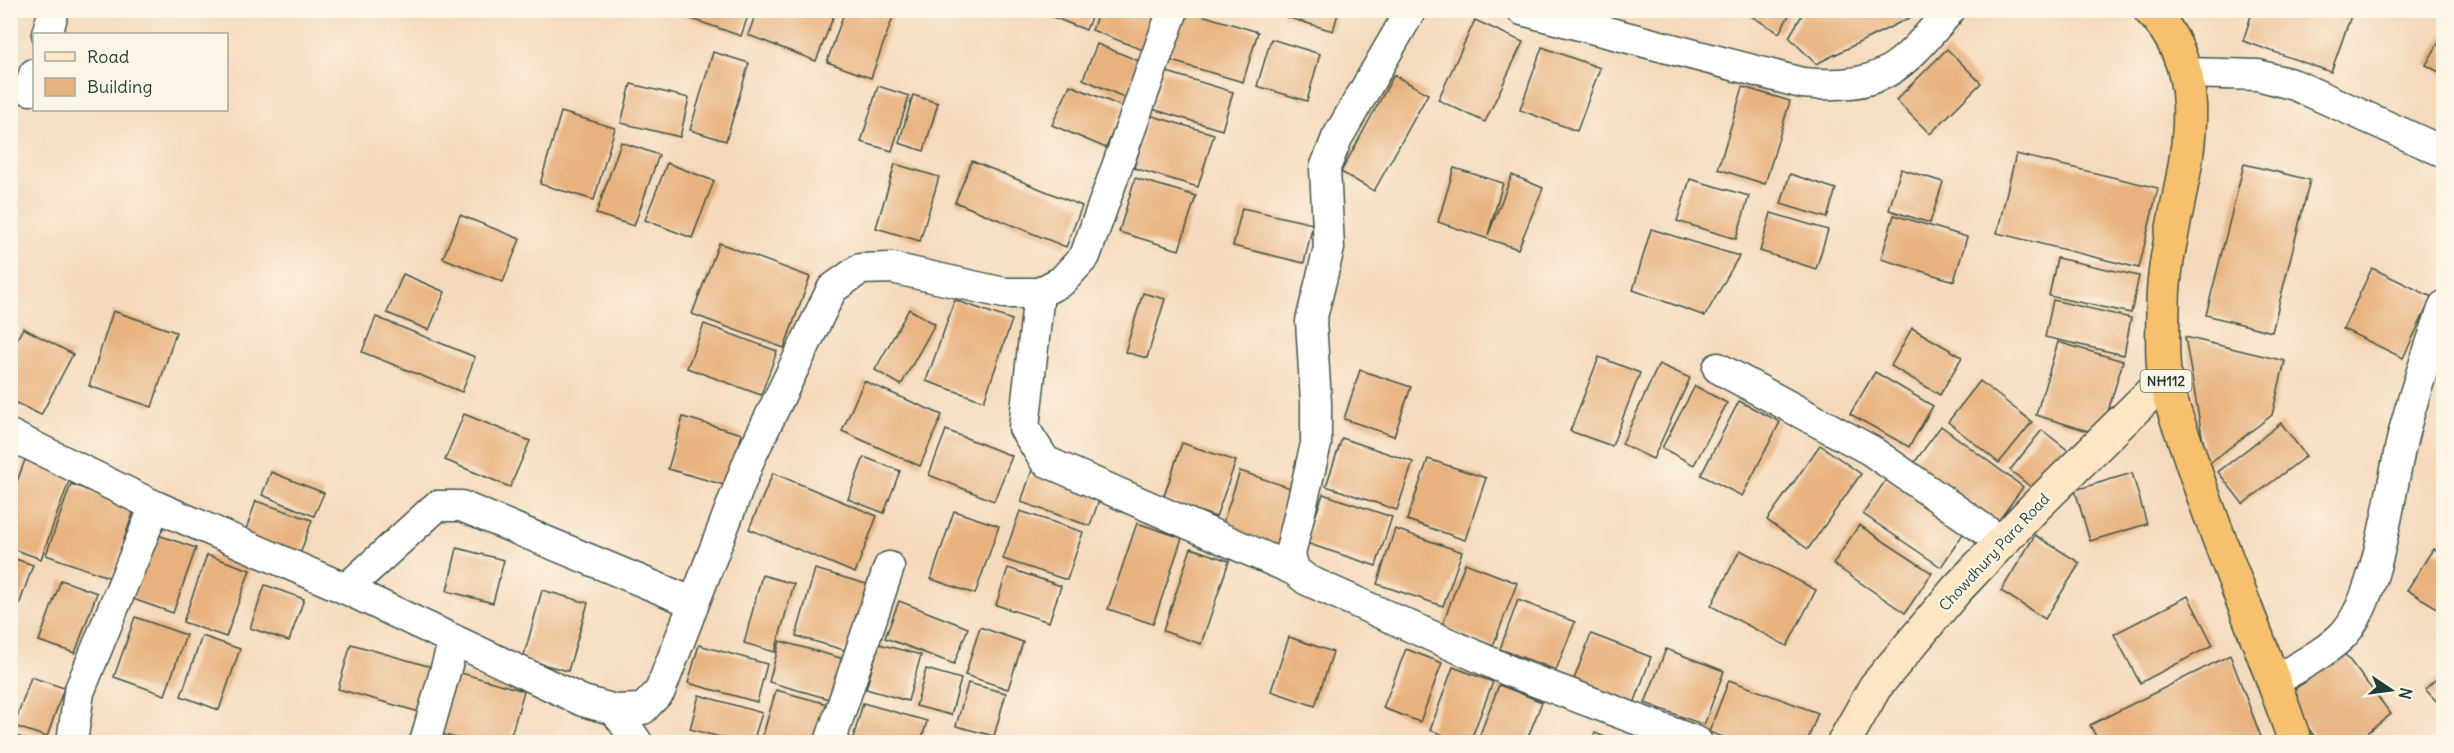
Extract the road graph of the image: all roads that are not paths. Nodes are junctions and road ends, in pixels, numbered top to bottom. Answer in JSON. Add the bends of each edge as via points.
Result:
{"nodes":[{"id":1,"x":54,"y":10,"type":"edge"},
{"id":2,"x":1173,"y":10,"type":"edge"},
{"id":3,"x":1411,"y":10,"type":"edge"},
{"id":4,"x":1522,"y":10,"type":"edge"},
{"id":5,"x":1950,"y":10,"type":"edge"},
{"id":6,"x":2150,"y":10,"type":"edge"},
{"id":7,"x":47,"y":33,"type":"edge"},
{"id":8,"x":2187,"y":73,"type":"junction"},
{"id":9,"x":2444,"y":152,"type":"edge"},
{"id":10,"x":1039,"y":293,"type":"junction"},
{"id":11,"x":2444,"y":306,"type":"edge"},
{"id":12,"x":1718,"y":368,"type":"dead end"},
{"id":13,"x":2165,"y":379,"type":"junction"},
{"id":14,"x":10,"y":435,"type":"edge"},
{"id":15,"x":155,"y":506,"type":"junction"},
{"id":16,"x":2002,"y":542,"type":"junction"},
{"id":17,"x":889,"y":567,"type":"dead end"},
{"id":18,"x":1294,"y":570,"type":"junction"},
{"id":19,"x":346,"y":589,"type":"junction"},
{"id":20,"x":694,"y":603,"type":"junction"},
{"id":21,"x":454,"y":640,"type":"junction"},
{"id":22,"x":2275,"y":681,"type":"junction"},
{"id":23,"x":615,"y":710,"type":"junction"},
{"id":24,"x":72,"y":742,"type":"edge"},
{"id":25,"x":425,"y":742,"type":"edge"},
{"id":26,"x":637,"y":742,"type":"edge"},
{"id":27,"x":830,"y":742,"type":"edge"},
{"id":28,"x":1697,"y":742,"type":"edge"},
{"id":29,"x":1844,"y":742,"type":"edge"},
{"id":30,"x":2295,"y":742,"type":"edge"}],
"edges":[{"from":1,"to":7,"type":"street"},
{"from":2,"to":10,"type":"street","via":[[1085,256],[1062,281]]},
{"from":3,"to":18,"type":"street","via":[[1337,138],[1324,168],[1329,248],[1311,321],[1316,444],[1290,554]]},
{"from":4,"to":5,"type":"street","via":[[1802,82],[1836,86],[1883,76],[1913,53]]},
{"from":6,"to":8,"type":"highway","number":"NH112","via":[[2161,22]]},
{"from":8,"to":9,"type":"street","via":[[2258,75],[2295,85]]},
{"from":8,"to":13,"type":"highway","number":"NH112","via":[[2191,126],[2163,304]]},
{"from":10,"to":18,"type":"street","via":[[1024,428],[1045,461]]},
{"from":10,"to":20,"type":"street","via":[[1004,293],[892,268],[860,268],[832,289],[750,458]]},
{"from":11,"to":22,"type":"street","via":[[2404,433],[2382,537],[2361,607],[2343,635]]},
{"from":12,"to":16,"type":"street","via":[[1870,450]]},
{"from":13,"to":16,"type":"street","name":"Chowdhury Para Road"},
{"from":13,"to":22,"type":"highway","number":"NH112","via":[[2238,592]]},
{"from":14,"to":15,"type":"street"},
{"from":15,"to":19,"type":"street"},
{"from":15,"to":24,"type":"street","via":[[80,692]]},
{"from":16,"to":29,"type":"street","name":"Chowdhury Para Road","via":[[1875,687]]},
{"from":17,"to":27,"type":"street"},
{"from":18,"to":28,"type":"street","via":[[1307,580],[1514,673]]},
{"from":19,"to":20,"type":"street","via":[[437,506],[461,506]]},
{"from":19,"to":21,"type":"street"},
{"from":20,"to":23,"type":"street","via":[[660,692],[643,709]]},
{"from":21,"to":23,"type":"street","via":[[583,701]]},
{"from":21,"to":25,"type":"street"},
{"from":22,"to":30,"type":"highway","number":"NH112"},
{"from":23,"to":26,"type":"street"}]}
